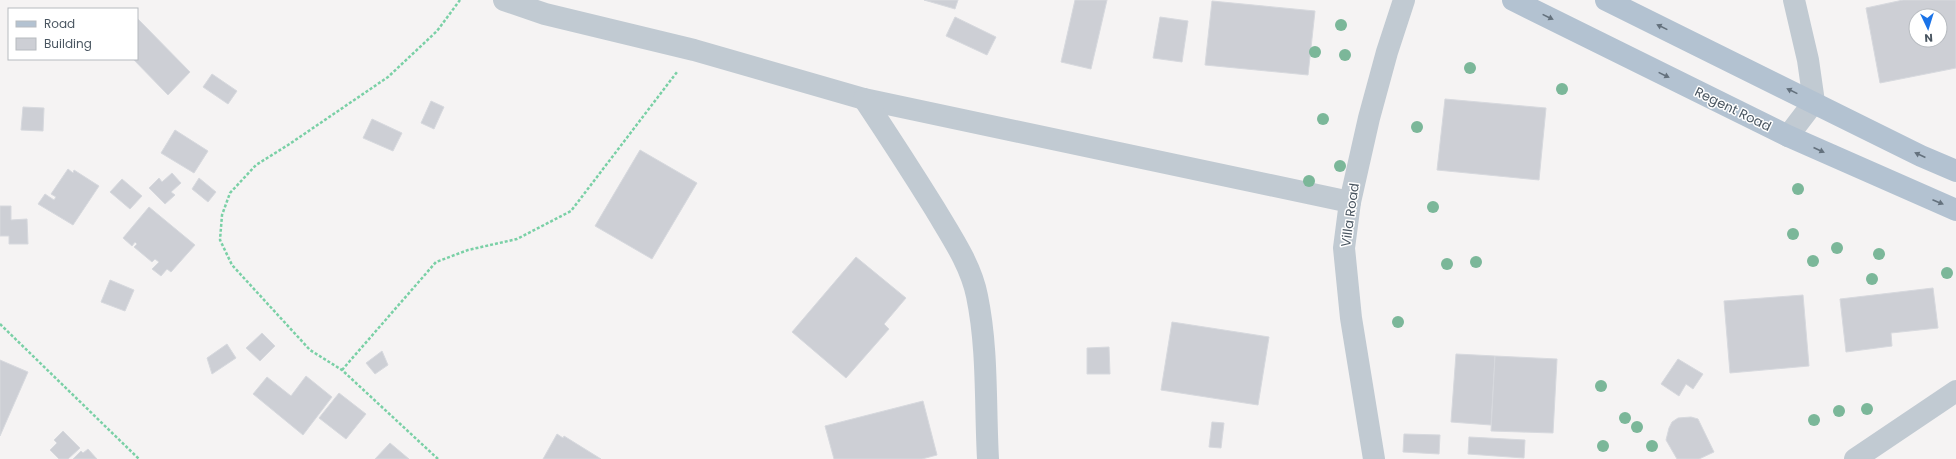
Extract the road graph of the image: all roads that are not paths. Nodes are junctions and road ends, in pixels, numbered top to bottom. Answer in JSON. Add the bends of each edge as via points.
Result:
{"nodes":[{"id":1,"x":504,"y":0,"type":"edge"},
{"id":2,"x":1404,"y":0,"type":"edge"},
{"id":3,"x":1513,"y":0,"type":"edge"},
{"id":4,"x":1606,"y":0,"type":"edge"},
{"id":5,"x":1794,"y":0,"type":"edge"},
{"id":6,"x":864,"y":99,"type":"junction"},
{"id":7,"x":1814,"y":102,"type":"junction"},
{"id":8,"x":1788,"y":136,"type":"junction"},
{"id":9,"x":1956,"y":171,"type":"edge"},
{"id":10,"x":1350,"y":202,"type":"junction"},
{"id":11,"x":1956,"y":210,"type":"edge"},
{"id":12,"x":1956,"y":390,"type":"edge"},
{"id":13,"x":988,"y":459,"type":"edge"},
{"id":14,"x":1374,"y":459,"type":"edge"},
{"id":15,"x":1855,"y":459,"type":"edge"}],
"edges":[{"from":1,"to":6,"type":"street","via":[[545,14],[694,50]]},
{"from":2,"to":10,"type":"street","name":"Villa Road","via":[[1387,52]]},
{"from":3,"to":8,"type":"main road","name":"Regent Road","one_way":true},
{"from":7,"to":4,"type":"main road","one_way":true},
{"from":5,"to":7,"type":"street","via":[[1808,60]]},
{"from":6,"to":10,"type":"street"},
{"from":6,"to":13,"type":"street","via":[[949,233],[967,266],[977,295],[983,346]]},
{"from":7,"to":8,"type":"street"},
{"from":9,"to":7,"type":"main road","one_way":true},
{"from":8,"to":11,"type":"main road","name":"Regent Road","one_way":true},
{"from":10,"to":14,"type":"street","name":"Villa Road","via":[[1344,248],[1347,290]]},
{"from":12,"to":15,"type":"street"}]}
